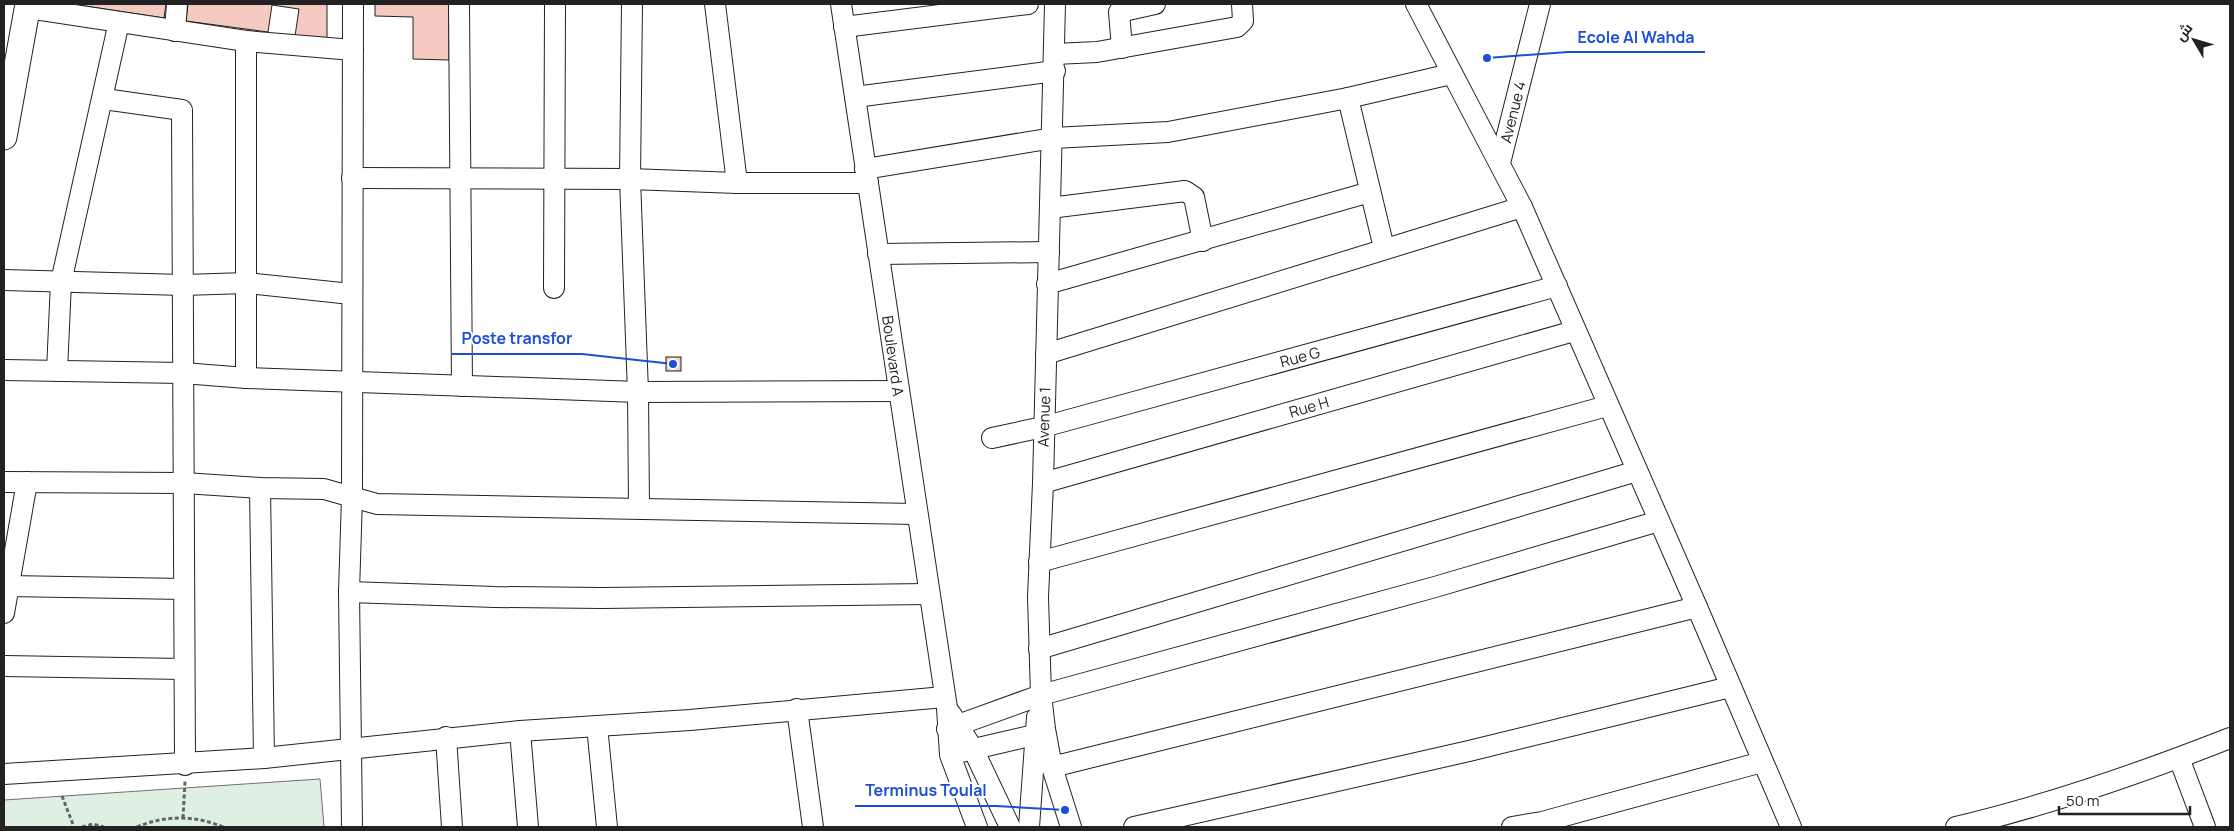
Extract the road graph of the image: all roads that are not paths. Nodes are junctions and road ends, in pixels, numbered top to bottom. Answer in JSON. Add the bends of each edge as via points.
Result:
{"nodes":[{"id":1,"x":177,"y":4,"type":"edge"},
{"id":2,"x":353,"y":4,"type":"edge"},
{"id":3,"x":460,"y":4,"type":"edge"},
{"id":4,"x":555,"y":4,"type":"edge"},
{"id":5,"x":632,"y":4,"type":"edge"},
{"id":6,"x":715,"y":4,"type":"edge"},
{"id":7,"x":841,"y":4,"type":"edge"},
{"id":8,"x":1028,"y":4,"type":"edge"},
{"id":9,"x":1055,"y":4,"type":"edge"},
{"id":10,"x":1155,"y":4,"type":"edge"},
{"id":11,"x":1242,"y":4,"type":"edge"},
{"id":12,"x":1416,"y":4,"type":"edge"},
{"id":13,"x":1540,"y":4,"type":"edge"},
{"id":14,"x":28,"y":6,"type":"edge"},
{"id":15,"x":120,"y":22,"type":"junction"},
{"id":16,"x":844,"y":27,"type":"junction"},
{"id":17,"x":175,"y":31,"type":"junction"},
{"id":18,"x":246,"y":41,"type":"junction"},
{"id":19,"x":1122,"y":48,"type":"junction"},
{"id":20,"x":353,"y":50,"type":"junction"},
{"id":21,"x":1055,"y":62,"type":"junction"},
{"id":22,"x":1451,"y":74,"type":"junction"},
{"id":23,"x":855,"y":97,"type":"junction"},
{"id":24,"x":1348,"y":98,"type":"junction"},
{"id":25,"x":104,"y":99,"type":"junction"},
{"id":26,"x":4,"y":137,"type":"edge"},
{"id":27,"x":1052,"y":138,"type":"junction"},
{"id":28,"x":1500,"y":163,"type":"junction"},
{"id":29,"x":867,"y":176,"type":"junction"},
{"id":30,"x":352,"y":178,"type":"junction"},
{"id":31,"x":554,"y":178,"type":"junction"},
{"id":32,"x":460,"y":179,"type":"junction"},
{"id":33,"x":630,"y":179,"type":"junction"},
{"id":34,"x":737,"y":183,"type":"junction"},
{"id":35,"x":1370,"y":192,"type":"junction"},
{"id":36,"x":1522,"y":207,"type":"junction"},
{"id":37,"x":1050,"y":208,"type":"junction"},
{"id":38,"x":1203,"y":241,"type":"junction"},
{"id":39,"x":1384,"y":248,"type":"junction"},
{"id":40,"x":1050,"y":252,"type":"junction"},
{"id":41,"x":878,"y":254,"type":"junction"},
{"id":42,"x":4,"y":280,"type":"edge"},
{"id":43,"x":61,"y":282,"type":"junction"},
{"id":44,"x":247,"y":283,"type":"junction"},
{"id":45,"x":1047,"y":284,"type":"junction"},
{"id":46,"x":183,"y":285,"type":"junction"},
{"id":47,"x":1557,"y":286,"type":"junction"},
{"id":48,"x":554,"y":288,"type":"dead end"},
{"id":49,"x":351,"y":294,"type":"junction"},
{"id":50,"x":1574,"y":331,"type":"junction"},
{"id":51,"x":1046,"y":354,"type":"junction"},
{"id":52,"x":4,"y":370,"type":"edge"},
{"id":53,"x":57,"y":371,"type":"junction"},
{"id":54,"x":183,"y":373,"type":"junction"},
{"id":55,"x":246,"y":378,"type":"junction"},
{"id":56,"x":352,"y":382,"type":"junction"},
{"id":57,"x":462,"y":386,"type":"junction"},
{"id":58,"x":899,"y":391,"type":"junction"},
{"id":59,"x":638,"y":392,"type":"junction"},
{"id":60,"x":1607,"y":406,"type":"junction"},
{"id":61,"x":1043,"y":428,"type":"junction"},
{"id":62,"x":992,"y":438,"type":"dead end"},
{"id":63,"x":1637,"y":471,"type":"junction"},
{"id":64,"x":4,"y":482,"type":"edge"},
{"id":65,"x":26,"y":482,"type":"junction"},
{"id":66,"x":184,"y":483,"type":"junction"},
{"id":67,"x":1043,"y":483,"type":"junction"},
{"id":68,"x":260,"y":488,"type":"junction"},
{"id":69,"x":352,"y":496,"type":"junction"},
{"id":70,"x":639,"y":507,"type":"junction"},
{"id":71,"x":917,"y":514,"type":"junction"},
{"id":72,"x":1659,"y":521,"type":"junction"},
{"id":73,"x":1039,"y":562,"type":"junction"},
{"id":74,"x":8,"y":586,"type":"junction"},
{"id":75,"x":184,"y":589,"type":"junction"},
{"id":76,"x":349,"y":592,"type":"junction"},
{"id":77,"x":929,"y":594,"type":"junction"},
{"id":78,"x":1697,"y":607,"type":"junction"},
{"id":79,"x":4,"y":613,"type":"edge"},
{"id":80,"x":1039,"y":649,"type":"junction"},
{"id":81,"x":4,"y":666,"type":"edge"},
{"id":82,"x":184,"y":669,"type":"junction"},
{"id":83,"x":1730,"y":687,"type":"junction"},
{"id":84,"x":1041,"y":695,"type":"junction"},
{"id":85,"x":946,"y":703,"type":"junction"},
{"id":86,"x":797,"y":709,"type":"junction"},
{"id":87,"x":597,"y":726,"type":"junction"},
{"id":88,"x":953,"y":727,"type":"junction"},
{"id":89,"x":520,"y":731,"type":"junction"},
{"id":90,"x":1040,"y":732,"type":"junction"},
{"id":91,"x":446,"y":737,"type":"junction"},
{"id":92,"x":2230,"y":738,"type":"edge"},
{"id":93,"x":973,"y":749,"type":"junction"},
{"id":94,"x":350,"y":750,"type":"junction"},
{"id":95,"x":950,"y":755,"type":"junction"},
{"id":96,"x":264,"y":758,"type":"junction"},
{"id":97,"x":2179,"y":758,"type":"junction"},
{"id":98,"x":1762,"y":762,"type":"junction"},
{"id":99,"x":185,"y":765,"type":"junction"},
{"id":100,"x":1052,"y":767,"type":"junction"},
{"id":101,"x":4,"y":774,"type":"edge"},
{"id":102,"x":352,"y":827,"type":"edge"},
{"id":103,"x":452,"y":827,"type":"edge"},
{"id":104,"x":528,"y":827,"type":"edge"},
{"id":105,"x":607,"y":827,"type":"edge"},
{"id":106,"x":813,"y":827,"type":"edge"},
{"id":107,"x":977,"y":827,"type":"edge"},
{"id":108,"x":1010,"y":827,"type":"edge"},
{"id":109,"x":1029,"y":827,"type":"edge"},
{"id":110,"x":1071,"y":827,"type":"edge"},
{"id":111,"x":1134,"y":827,"type":"edge"},
{"id":112,"x":1512,"y":827,"type":"edge"},
{"id":113,"x":1791,"y":827,"type":"edge"},
{"id":114,"x":1956,"y":827,"type":"edge"},
{"id":115,"x":2205,"y":827,"type":"edge"}],
"edges":[{"from":1,"to":17,"type":"street"},
{"from":2,"to":20,"type":"street"},
{"from":3,"to":32,"type":"street"},
{"from":4,"to":31,"type":"street"},
{"from":5,"to":33,"type":"street"},
{"from":6,"to":34,"type":"street"},
{"from":7,"to":16,"type":"street","name":"Boulevard A"},
{"from":8,"to":16,"type":"street"},
{"from":9,"to":21,"type":"street","name":"Avenue 1"},
{"from":10,"to":19,"type":"street","via":[[1119,12]]},
{"from":11,"to":19,"type":"street","via":[[1243,21],[1237,27]]},
{"from":12,"to":22,"type":"street"},
{"from":13,"to":28,"type":"street","name":"Avenue 4"},
{"from":14,"to":15,"type":"street"},
{"from":14,"to":26,"type":"main road"},
{"from":15,"to":17,"type":"street"},
{"from":15,"to":25,"type":"street"},
{"from":16,"to":23,"type":"street","name":"Boulevard A"},
{"from":17,"to":18,"type":"street"},
{"from":18,"to":20,"type":"street"},
{"from":18,"to":44,"type":"street"},
{"from":19,"to":21,"type":"street"},
{"from":20,"to":30,"type":"street"},
{"from":21,"to":23,"type":"street"},
{"from":21,"to":27,"type":"street","name":"Avenue 1"},
{"from":22,"to":24,"type":"street"},
{"from":22,"to":28,"type":"street"},
{"from":23,"to":29,"type":"street","name":"Boulevard A"},
{"from":24,"to":27,"type":"street","via":[[1168,132]]},
{"from":24,"to":35,"type":"street"},
{"from":25,"to":43,"type":"street"},
{"from":25,"to":46,"type":"street","via":[[182,110]]},
{"from":27,"to":29,"type":"street"},
{"from":27,"to":37,"type":"street","name":"Avenue 1"},
{"from":28,"to":36,"type":"street"},
{"from":29,"to":34,"type":"street"},
{"from":29,"to":41,"type":"street","name":"Boulevard A"},
{"from":30,"to":32,"type":"street"},
{"from":30,"to":49,"type":"street"},
{"from":31,"to":32,"type":"street"},
{"from":31,"to":33,"type":"street"},
{"from":31,"to":48,"type":"street"},
{"from":32,"to":57,"type":"street"},
{"from":33,"to":34,"type":"street"},
{"from":33,"to":59,"type":"street"},
{"from":35,"to":38,"type":"street"},
{"from":35,"to":39,"type":"street"},
{"from":36,"to":39,"type":"street"},
{"from":36,"to":47,"type":"street"},
{"from":37,"to":38,"type":"street","via":[[1185,191],[1194,197]]},
{"from":37,"to":40,"type":"street","name":"Avenue 1"},
{"from":38,"to":45,"type":"street"},
{"from":39,"to":51,"type":"street"},
{"from":40,"to":41,"type":"street"},
{"from":40,"to":45,"type":"street","name":"Avenue 1"},
{"from":41,"to":58,"type":"street","name":"Boulevard A"},
{"from":42,"to":43,"type":"street"},
{"from":43,"to":46,"type":"street"},
{"from":43,"to":53,"type":"street"},
{"from":44,"to":46,"type":"street"},
{"from":44,"to":49,"type":"street"},
{"from":44,"to":55,"type":"street"},
{"from":45,"to":51,"type":"street","name":"Avenue 1"},
{"from":46,"to":54,"type":"street"},
{"from":47,"to":50,"type":"street"},
{"from":47,"to":61,"type":"street","name":"Rue G"},
{"from":49,"to":56,"type":"street"},
{"from":50,"to":60,"type":"street"},
{"from":50,"to":67,"type":"street","name":"Rue H"},
{"from":51,"to":61,"type":"street","name":"Avenue 1"},
{"from":52,"to":53,"type":"street"},
{"from":53,"to":54,"type":"street"},
{"from":54,"to":55,"type":"street"},
{"from":54,"to":66,"type":"street"},
{"from":55,"to":56,"type":"street"},
{"from":56,"to":57,"type":"street"},
{"from":56,"to":69,"type":"street"},
{"from":57,"to":59,"type":"street"},
{"from":58,"to":59,"type":"street"},
{"from":58,"to":71,"type":"street","name":"Boulevard A"},
{"from":59,"to":70,"type":"street"},
{"from":60,"to":63,"type":"street"},
{"from":60,"to":73,"type":"street"},
{"from":61,"to":62,"type":"street","name":"Rue G"},
{"from":61,"to":67,"type":"street","name":"Avenue 1"},
{"from":63,"to":72,"type":"street"},
{"from":63,"to":80,"type":"street"},
{"from":64,"to":65,"type":"street"},
{"from":65,"to":66,"type":"street"},
{"from":65,"to":74,"type":"street"},
{"from":66,"to":68,"type":"street"},
{"from":66,"to":75,"type":"street"},
{"from":67,"to":73,"type":"street","name":"Avenue 1"},
{"from":68,"to":69,"type":"street","via":[[324,489]]},
{"from":68,"to":96,"type":"street"},
{"from":69,"to":70,"type":"street","via":[[377,504]]},
{"from":69,"to":76,"type":"street"},
{"from":70,"to":71,"type":"street"},
{"from":71,"to":77,"type":"street","name":"Boulevard A"},
{"from":72,"to":78,"type":"street"},
{"from":72,"to":84,"type":"street","via":[[1434,587]]},
{"from":73,"to":80,"type":"street","name":"Avenue 1"},
{"from":74,"to":75,"type":"street"},
{"from":74,"to":79,"type":"street"},
{"from":75,"to":82,"type":"street"},
{"from":76,"to":77,"type":"street","via":[[495,598]]},
{"from":76,"to":94,"type":"street"},
{"from":77,"to":85,"type":"street","name":"Boulevard A"},
{"from":78,"to":83,"type":"street"},
{"from":78,"to":100,"type":"street"},
{"from":80,"to":84,"type":"street","name":"Avenue 1"},
{"from":81,"to":82,"type":"street"},
{"from":82,"to":99,"type":"street"},
{"from":83,"to":98,"type":"street"},
{"from":83,"to":111,"type":"street","via":[[1469,751]]},
{"from":84,"to":88,"type":"street"},
{"from":84,"to":90,"type":"street","name":"Avenue 1"},
{"from":85,"to":86,"type":"street"},
{"from":85,"to":88,"type":"street","name":"Boulevard A"},
{"from":86,"to":87,"type":"street"},
{"from":86,"to":106,"type":"street"},
{"from":87,"to":89,"type":"street"},
{"from":87,"to":105,"type":"street"},
{"from":88,"to":93,"type":"street","name":"Boulevard A"},
{"from":88,"to":95,"type":"street","name":"Boulevard A"},
{"from":89,"to":91,"type":"street"},
{"from":89,"to":104,"type":"street"},
{"from":90,"to":93,"type":"street"},
{"from":90,"to":100,"type":"street"},
{"from":90,"to":109,"type":"street"},
{"from":91,"to":94,"type":"street"},
{"from":91,"to":103,"type":"street"},
{"from":92,"to":97,"type":"street"},
{"from":93,"to":95,"type":"street"},
{"from":93,"to":108,"type":"street","name":"Boulevard A"},
{"from":94,"to":96,"type":"street"},
{"from":94,"to":102,"type":"street"},
{"from":95,"to":107,"type":"street","name":"Boulevard A"},
{"from":96,"to":99,"type":"street"},
{"from":97,"to":114,"type":"street","via":[[1997,817]]},
{"from":97,"to":115,"type":"street"},
{"from":98,"to":112,"type":"street","via":[[1542,822]]},
{"from":98,"to":113,"type":"street"},
{"from":99,"to":101,"type":"street"},
{"from":100,"to":110,"type":"street"}]}
